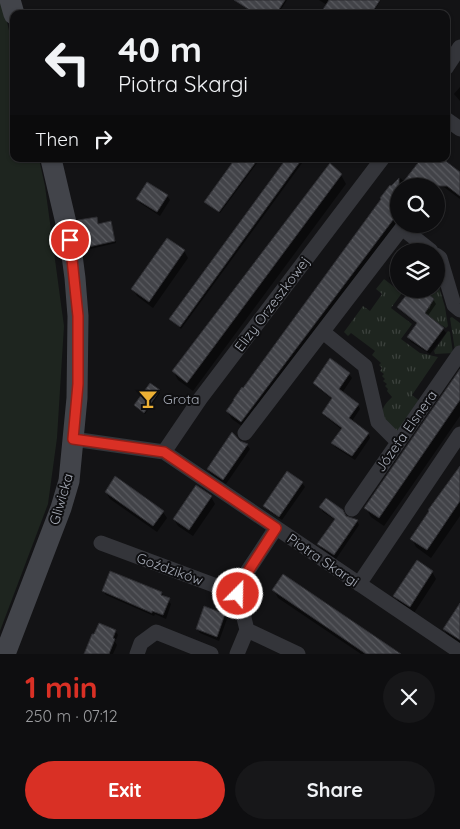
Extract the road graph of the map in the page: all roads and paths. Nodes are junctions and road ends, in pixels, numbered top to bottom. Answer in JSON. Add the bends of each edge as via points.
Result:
{"nodes":[{"id":1,"x":460,"y":47,"type":"edge"},
{"id":2,"x":450,"y":62,"type":"edge"},
{"id":3,"x":52,"y":162,"type":"edge"},
{"id":4,"x":380,"y":162,"type":"edge"},
{"id":5,"x":399,"y":233,"type":"edge"},
{"id":6,"x":412,"y":233,"type":"edge"},
{"id":7,"x":422,"y":243,"type":"edge"},
{"id":8,"x":445,"y":275,"type":"edge"},
{"id":9,"x":460,"y":310,"type":"edge"},
{"id":10,"x":322,"y":332,"type":"junction"},
{"id":11,"x":460,"y":353,"type":"edge"},
{"id":12,"x":245,"y":433,"type":"dead end"},
{"id":13,"x":460,"y":434,"type":"edge"},
{"id":14,"x":73,"y":439,"type":"junction"},
{"id":15,"x":398,"y":442,"type":"junction"},
{"id":16,"x":164,"y":452,"type":"junction"},
{"id":17,"x":352,"y":509,"type":"dead end"},
{"id":18,"x":276,"y":528,"type":"junction"},
{"id":19,"x":102,"y":543,"type":"dead end"},
{"id":20,"x":359,"y":584,"type":"junction"},
{"id":21,"x":238,"y":594,"type":"junction"},
{"id":22,"x":246,"y":630,"type":"junction"},
{"id":23,"x":460,"y":652,"type":"edge"},
{"id":24,"x":5,"y":654,"type":"edge"},
{"id":25,"x":137,"y":654,"type":"edge"},
{"id":26,"x":211,"y":654,"type":"edge"},
{"id":27,"x":236,"y":654,"type":"edge"},
{"id":28,"x":298,"y":654,"type":"edge"}],
"edges":[{"from":1,"to":2,"type":"street"},
{"from":3,"to":14,"type":"main road","name":"Gliwicka","via":[[70,240],[78,316]]},
{"from":4,"to":16,"type":"street","name":"Elizy Orzeszkowej","via":[[200,399]]},
{"from":5,"to":10,"type":"street"},
{"from":6,"to":7,"type":"street"},
{"from":8,"to":9,"type":"street","via":[[454,305]]},
{"from":10,"to":12,"type":"street"},
{"from":10,"to":15,"type":"street","via":[[365,366],[378,422]]},
{"from":11,"to":15,"type":"street","name":"Józefa Elsnera"},
{"from":13,"to":20,"type":"street"},
{"from":14,"to":16,"type":"street","name":"Piotra Skargi"},
{"from":14,"to":24,"type":"main road","name":"Gliwicka","via":[[69,481],[61,508]]},
{"from":15,"to":17,"type":"street","name":"Józefa Elsnera"},
{"from":16,"to":18,"type":"street","name":"Piotra Skargi"},
{"from":18,"to":20,"type":"street","name":"Piotra Skargi"},
{"from":18,"to":21,"type":"street","via":[[240,584]]},
{"from":19,"to":21,"type":"street","name":"Goździków"},
{"from":20,"to":23,"type":"street","name":"Piotra Skargi"},
{"from":21,"to":22,"type":"street"},
{"from":22,"to":27,"type":"street"},
{"from":22,"to":28,"type":"street"},
{"from":25,"to":26,"type":"street","via":[[141,644],[156,632]]}]}
